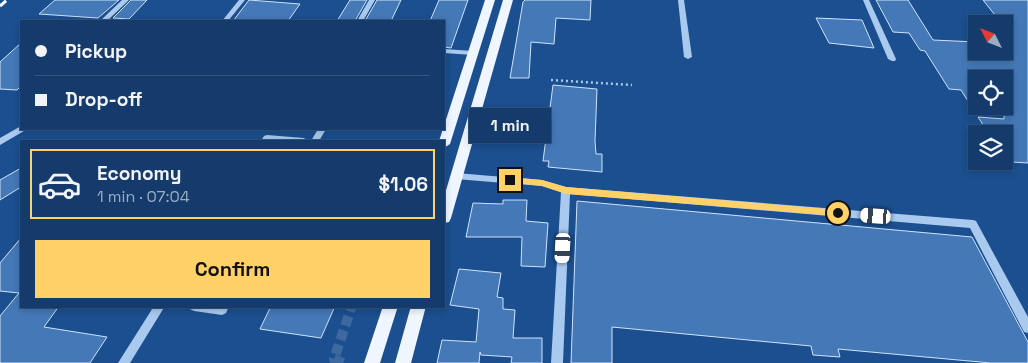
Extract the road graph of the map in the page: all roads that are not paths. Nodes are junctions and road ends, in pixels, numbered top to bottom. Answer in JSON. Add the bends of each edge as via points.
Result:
{"nodes":[{"id":1,"x":126,"y":0,"type":"edge"},
{"id":2,"x":242,"y":0,"type":"edge"},
{"id":3,"x":372,"y":0,"type":"edge"},
{"id":4,"x":490,"y":0,"type":"edge"},
{"id":5,"x":508,"y":0,"type":"edge"},
{"id":6,"x":681,"y":0,"type":"edge"},
{"id":7,"x":866,"y":0,"type":"edge"},
{"id":8,"x":104,"y":20,"type":"edge"},
{"id":9,"x":226,"y":20,"type":"edge"},
{"id":10,"x":361,"y":20,"type":"edge"},
{"id":11,"x":445,"y":51,"type":"edge"},
{"id":12,"x":473,"y":53,"type":"junction"},
{"id":13,"x":688,"y":57,"type":"dead end"},
{"id":14,"x":892,"y":59,"type":"dead end"},
{"id":15,"x":20,"y":130,"type":"edge"},
{"id":16,"x":266,"y":140,"type":"edge"},
{"id":17,"x":292,"y":140,"type":"edge"},
{"id":18,"x":445,"y":141,"type":"edge"},
{"id":19,"x":0,"y":142,"type":"edge"},
{"id":20,"x":456,"y":176,"type":"junction"},
{"id":21,"x":566,"y":190,"type":"junction"},
{"id":22,"x":445,"y":214,"type":"edge"},
{"id":23,"x":159,"y":308,"type":"edge"},
{"id":24,"x":208,"y":308,"type":"edge"},
{"id":25,"x":223,"y":308,"type":"edge"},
{"id":26,"x":390,"y":308,"type":"edge"},
{"id":27,"x":418,"y":308,"type":"edge"},
{"id":28,"x":1028,"y":328,"type":"edge"},
{"id":29,"x":124,"y":363,"type":"edge"},
{"id":30,"x":372,"y":363,"type":"edge"},
{"id":31,"x":403,"y":363,"type":"edge"},
{"id":32,"x":557,"y":363,"type":"edge"}],
"edges":[{"from":1,"to":8,"type":"street"},
{"from":2,"to":9,"type":"street"},
{"from":3,"to":10,"type":"street"},
{"from":4,"to":12,"type":"main road"},
{"from":5,"to":20,"type":"main road"},
{"from":6,"to":13,"type":"street"},
{"from":7,"to":14,"type":"street"},
{"from":11,"to":12,"type":"street"},
{"from":12,"to":18,"type":"main road"},
{"from":15,"to":19,"type":"street"},
{"from":16,"to":17,"type":"street"},
{"from":20,"to":21,"type":"street","via":[[542,183]]},
{"from":20,"to":22,"type":"main road"},
{"from":21,"to":28,"type":"street","via":[[973,224]]},
{"from":21,"to":32,"type":"street"},
{"from":23,"to":29,"type":"street"},
{"from":24,"to":25,"type":"street"},
{"from":26,"to":30,"type":"main road"},
{"from":27,"to":31,"type":"main road"}]}
